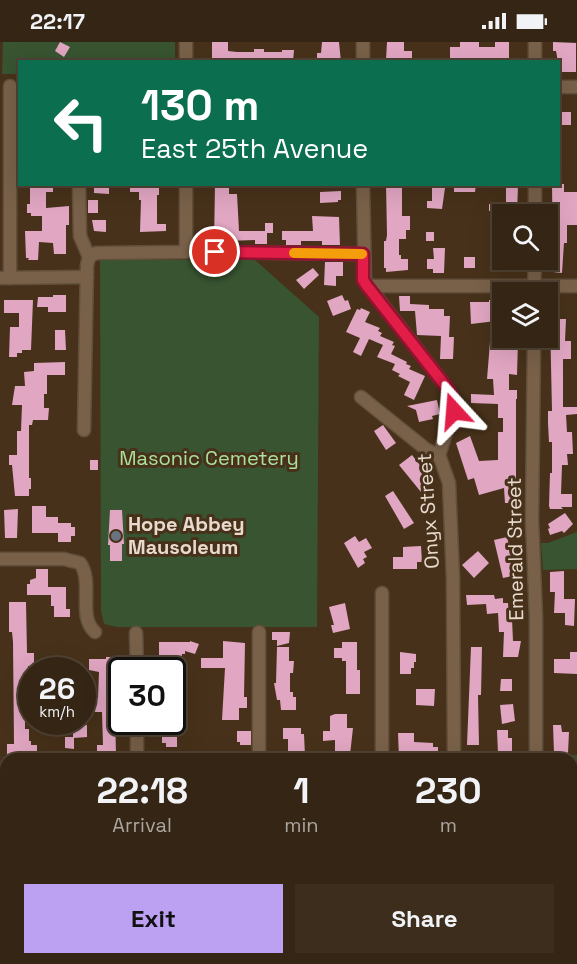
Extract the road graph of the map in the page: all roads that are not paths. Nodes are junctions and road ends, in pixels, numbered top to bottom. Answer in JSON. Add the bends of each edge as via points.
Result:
{"nodes":[{"id":1,"x":186,"y":42,"type":"edge"},
{"id":2,"x":363,"y":42,"type":"edge"},
{"id":3,"x":536,"y":42,"type":"edge"},
{"id":4,"x":186,"y":60,"type":"edge"},
{"id":5,"x":363,"y":60,"type":"edge"},
{"id":6,"x":536,"y":60,"type":"edge"},
{"id":7,"x":10,"y":86,"type":"edge"},
{"id":8,"x":560,"y":87,"type":"edge"},
{"id":9,"x":577,"y":87,"type":"edge"},
{"id":10,"x":79,"y":186,"type":"edge"},
{"id":11,"x":186,"y":186,"type":"edge"},
{"id":12,"x":363,"y":186,"type":"edge"},
{"id":13,"x":535,"y":186,"type":"edge"},
{"id":14,"x":535,"y":204,"type":"edge"},
{"id":15,"x":215,"y":252,"type":"dead end"},
{"id":16,"x":363,"y":254,"type":"junction"},
{"id":17,"x":89,"y":257,"type":"junction"},
{"id":18,"x":5,"y":278,"type":"edge"},
{"id":19,"x":87,"y":278,"type":"junction"},
{"id":20,"x":367,"y":286,"type":"junction"},
{"id":21,"x":577,"y":286,"type":"edge"},
{"id":22,"x":558,"y":287,"type":"edge"},
{"id":23,"x":492,"y":288,"type":"edge"},
{"id":24,"x":534,"y":348,"type":"edge"},
{"id":25,"x":362,"y":397,"type":"dead end"},
{"id":26,"x":84,"y":430,"type":"dead end"},
{"id":27,"x":439,"y":455,"type":"junction"},
{"id":28,"x":0,"y":559,"type":"edge"},
{"id":29,"x":382,"y":593,"type":"dead end"},
{"id":30,"x":95,"y":632,"type":"dead end"},
{"id":31,"x":259,"y":632,"type":"dead end"},
{"id":32,"x":136,"y":633,"type":"dead end"},
{"id":33,"x":137,"y":657,"type":"edge"},
{"id":34,"x":137,"y":735,"type":"edge"},
{"id":35,"x":137,"y":753,"type":"edge"},
{"id":36,"x":260,"y":753,"type":"edge"},
{"id":37,"x":382,"y":753,"type":"edge"},
{"id":38,"x":454,"y":753,"type":"edge"},
{"id":39,"x":536,"y":753,"type":"edge"}],
"edges":[{"from":1,"to":4,"type":"street"},
{"from":2,"to":5,"type":"street"},
{"from":3,"to":6,"type":"street"},
{"from":7,"to":18,"type":"street"},
{"from":8,"to":9,"type":"street"},
{"from":10,"to":17,"type":"street","via":[[80,236]]},
{"from":11,"to":17,"type":"street","via":[[186,252],[96,253]]},
{"from":12,"to":16,"type":"street"},
{"from":13,"to":14,"type":"street"},
{"from":15,"to":16,"type":"street"},
{"from":16,"to":20,"type":"street","via":[[363,280]]},
{"from":17,"to":19,"type":"street"},
{"from":18,"to":19,"type":"street"},
{"from":19,"to":26,"type":"street"},
{"from":20,"to":23,"type":"street"},
{"from":20,"to":27,"type":"street","name":"Onyx Street","via":[[452,394],[454,411]]},
{"from":21,"to":22,"type":"street"},
{"from":24,"to":39,"type":"street","name":"Emerald Street"},
{"from":25,"to":27,"type":"street","via":[[422,447]]},
{"from":27,"to":38,"type":"street","name":"Onyx Street","via":[[449,495]]},
{"from":28,"to":30,"type":"street","via":[[80,562],[86,575],[88,619]]},
{"from":29,"to":37,"type":"street"},
{"from":31,"to":36,"type":"street"},
{"from":32,"to":33,"type":"street"},
{"from":34,"to":35,"type":"street"}]}
